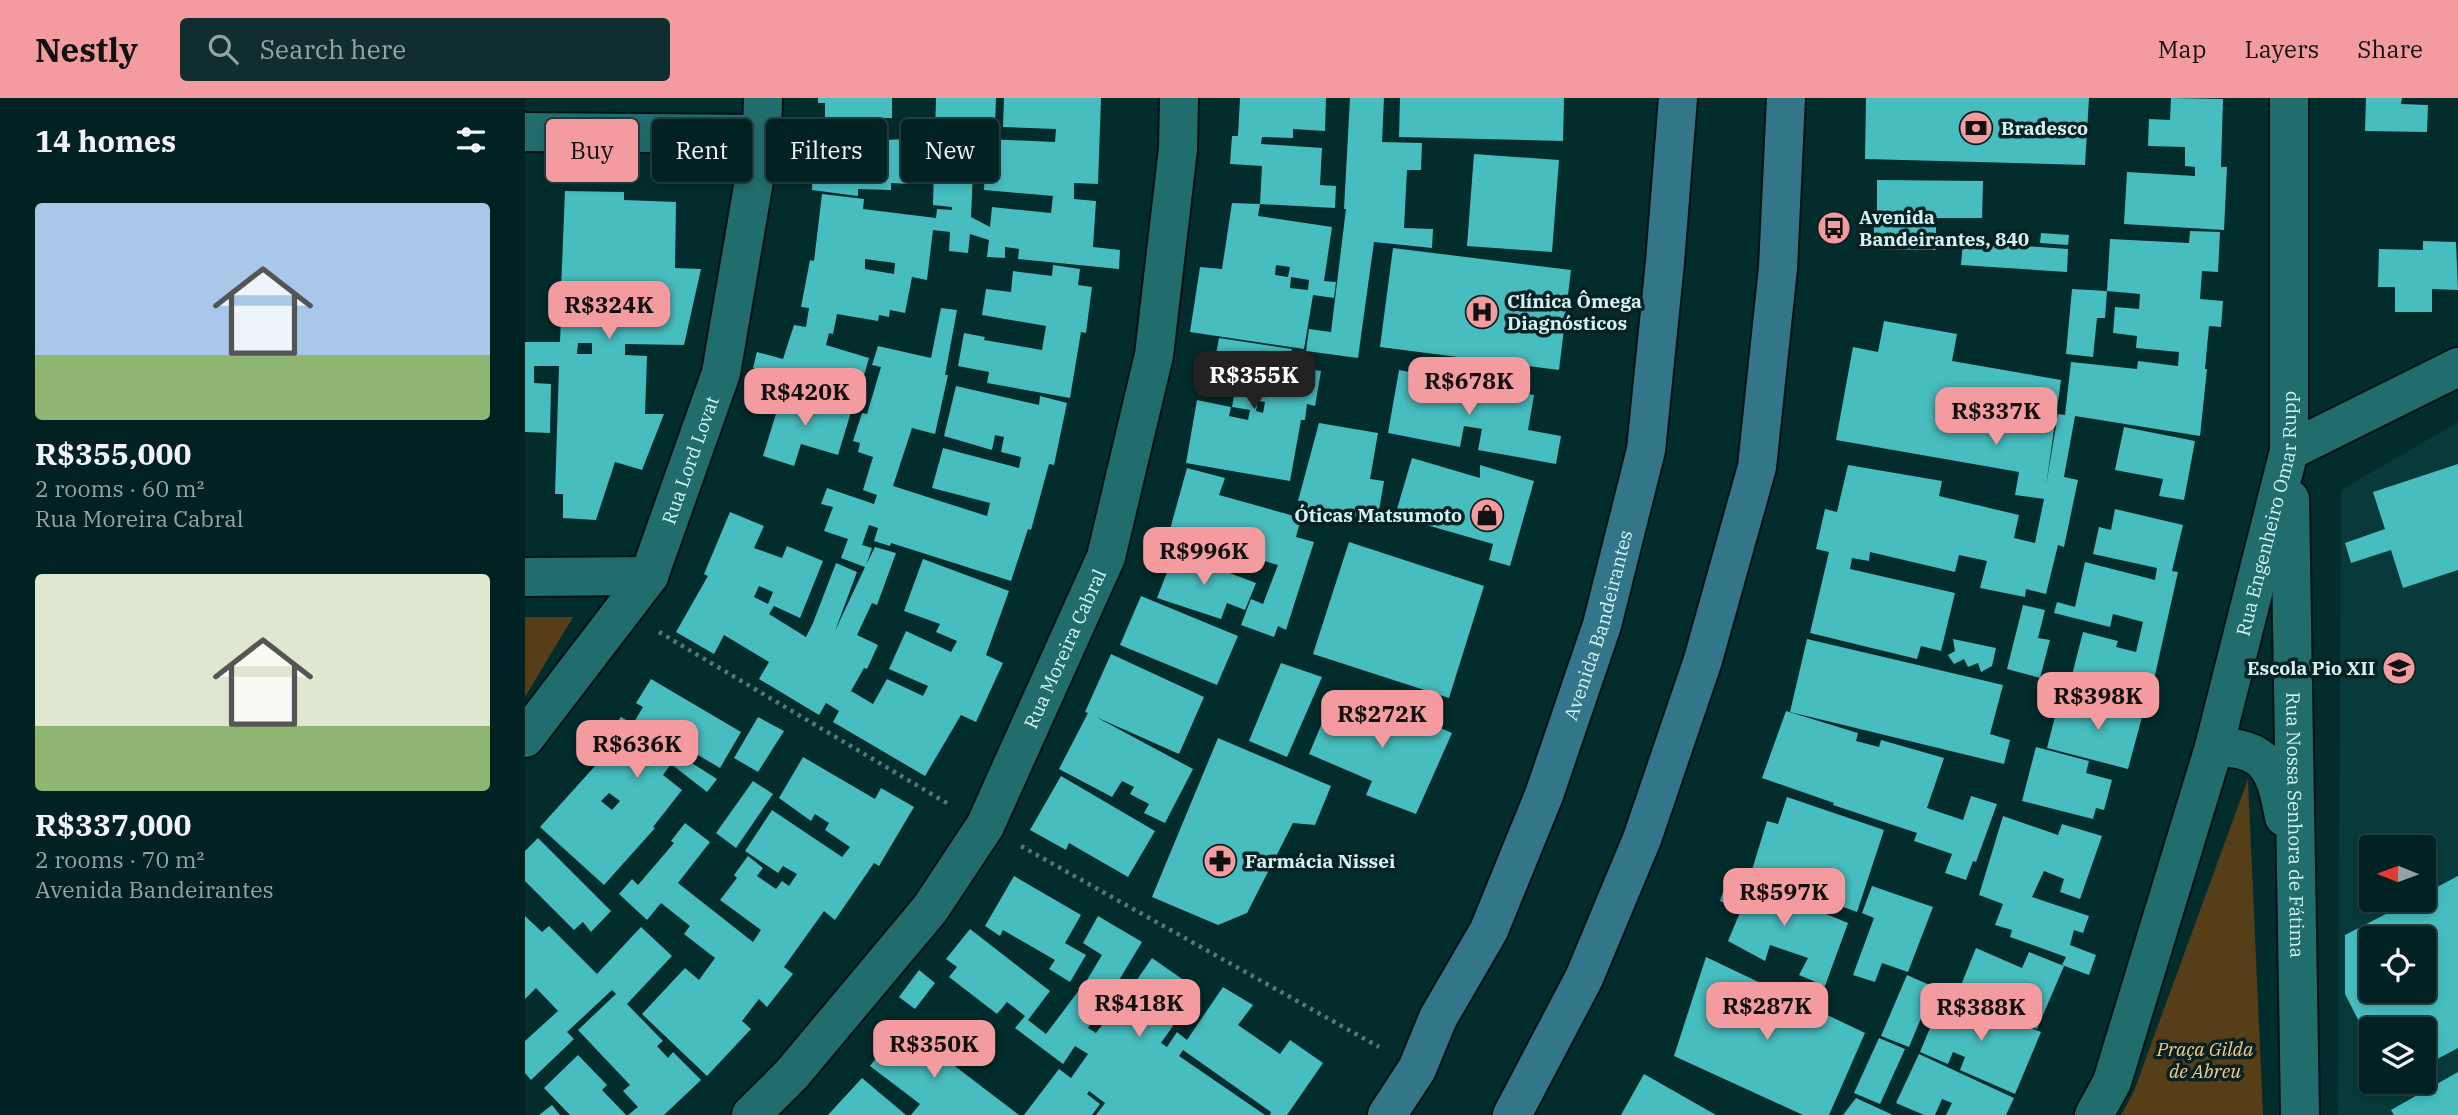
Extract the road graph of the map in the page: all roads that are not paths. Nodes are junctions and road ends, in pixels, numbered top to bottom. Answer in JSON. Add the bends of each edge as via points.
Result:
{"nodes":[{"id":1,"x":1179,"y":98,"type":"edge"},
{"id":2,"x":1678,"y":98,"type":"edge"},
{"id":3,"x":1786,"y":98,"type":"edge"},
{"id":4,"x":2289,"y":98,"type":"edge"},
{"id":5,"x":763,"y":116,"type":"edge"},
{"id":6,"x":525,"y":132,"type":"edge"},
{"id":7,"x":2458,"y":367,"type":"edge"},
{"id":8,"x":2289,"y":452,"type":"junction"},
{"id":9,"x":649,"y":576,"type":"junction"},
{"id":10,"x":525,"y":578,"type":"edge"},
{"id":11,"x":525,"y":738,"type":"edge"},
{"id":12,"x":2214,"y":747,"type":"junction"},
{"id":13,"x":2298,"y":892,"type":"junction"},
{"id":14,"x":751,"y":1115,"type":"edge"},
{"id":15,"x":1387,"y":1115,"type":"edge"},
{"id":16,"x":1511,"y":1115,"type":"edge"},
{"id":17,"x":2094,"y":1115,"type":"edge"},
{"id":18,"x":2300,"y":1115,"type":"edge"}],
"edges":[{"from":1,"to":14,"type":"street","name":"Rua Moreira Cabral","via":[[1178,149],[1154,355],[1106,557],[985,826],[930,909],[792,1074]]},
{"from":2,"to":15,"type":"main road","name":"Avenida Bandeirantes","via":[[1646,450],[1602,625],[1544,795],[1489,930]]},
{"from":3,"to":16,"type":"main road","via":[[1779,268],[1757,467],[1703,660],[1641,839],[1584,978]]},
{"from":4,"to":8,"type":"street","name":"Rua Engenheiro Omar Rupp"},
{"from":5,"to":6,"type":"street"},
{"from":5,"to":9,"type":"street","name":"Rua Lord Lovat","via":[[721,373]]},
{"from":7,"to":8,"type":"street"},
{"from":8,"to":12,"type":"street","name":"Rua Engenheiro Omar Rupp"},
{"from":8,"to":13,"type":"street","name":"Rua Nossa Senhora de Fátima"},
{"from":9,"to":10,"type":"street"},
{"from":9,"to":11,"type":"street","name":"Rua Lord Lovat"},
{"from":12,"to":13,"type":"street","via":[[2250,751],[2268,765],[2278,787]]},
{"from":12,"to":17,"type":"street","name":"Rua Engenheiro Omar Rupp","via":[[2112,1082]]},
{"from":13,"to":18,"type":"street","name":"Rua Nossa Senhora de Fátima"}]}
